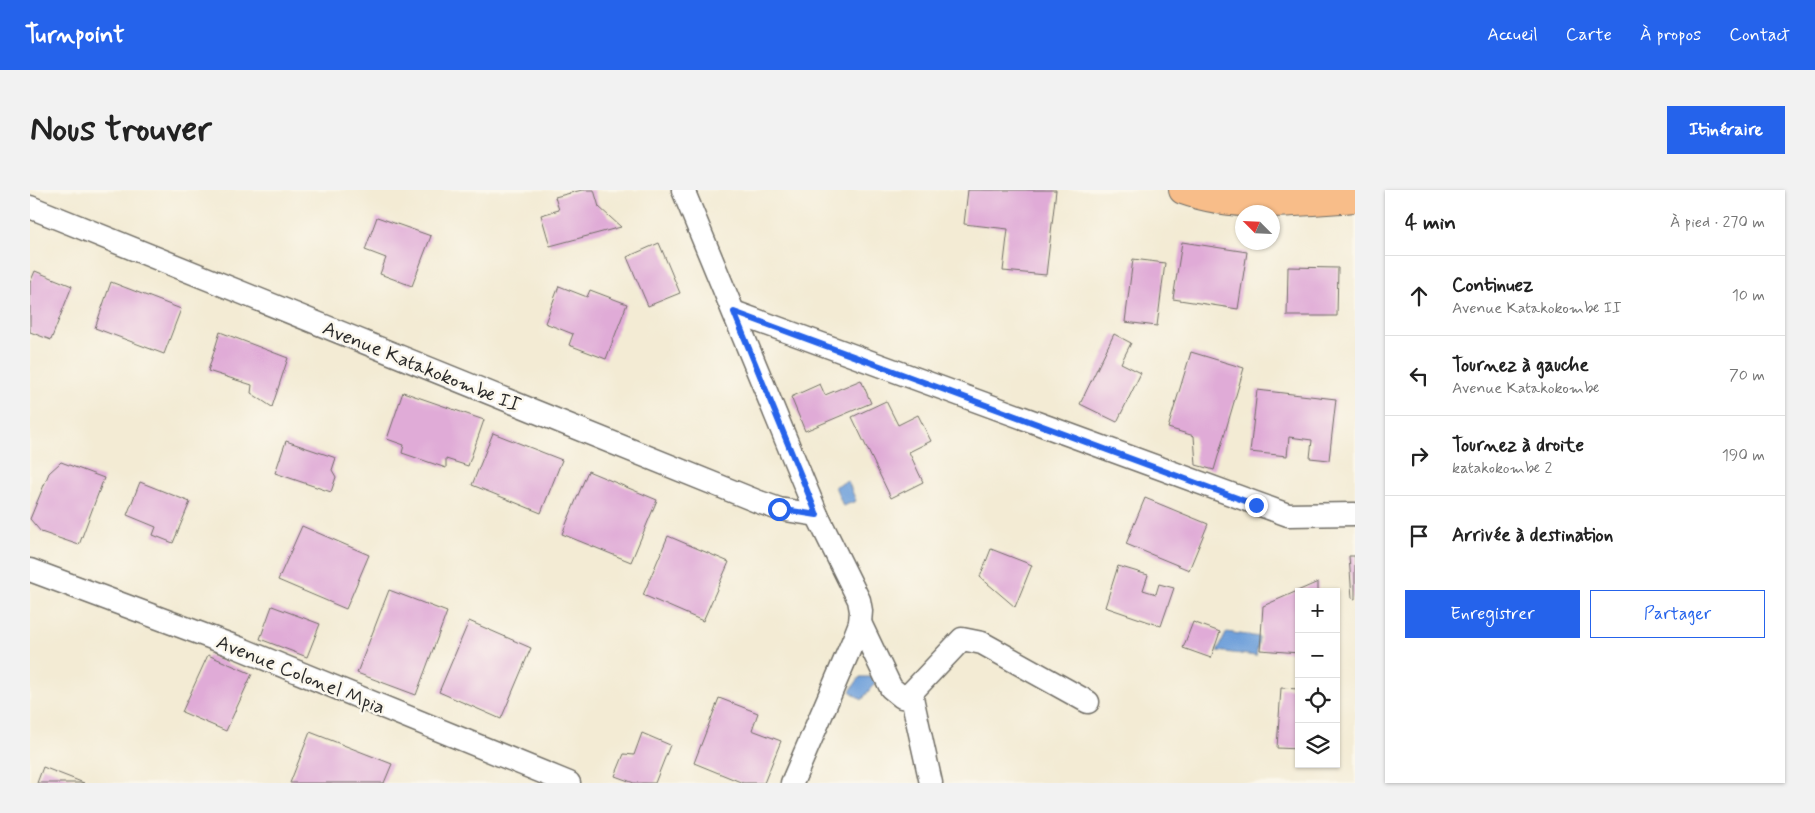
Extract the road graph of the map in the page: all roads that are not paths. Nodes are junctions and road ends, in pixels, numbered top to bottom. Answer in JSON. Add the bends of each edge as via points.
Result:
{"nodes":[{"id":1,"x":683,"y":190,"type":"edge"},
{"id":2,"x":1183,"y":190,"type":"edge"},
{"id":3,"x":1355,"y":198,"type":"edge"},
{"id":4,"x":30,"y":207,"type":"edge"},
{"id":5,"x":734,"y":312,"type":"junction"},
{"id":6,"x":1355,"y":514,"type":"edge"},
{"id":7,"x":817,"y":515,"type":"junction"},
{"id":8,"x":30,"y":570,"type":"edge"},
{"id":9,"x":860,"y":623,"type":"junction"},
{"id":10,"x":911,"y":693,"type":"junction"},
{"id":11,"x":1088,"y":702,"type":"dead end"},
{"id":12,"x":569,"y":783,"type":"edge"},
{"id":13,"x":792,"y":783,"type":"edge"},
{"id":14,"x":931,"y":783,"type":"edge"}],
"edges":[{"from":1,"to":5,"type":"street"},
{"from":2,"to":3,"type":"main road","via":[[1222,201],[1247,203]]},
{"from":4,"to":7,"type":"street","name":"Avenue Katakokombe II","via":[[759,502]]},
{"from":5,"to":6,"type":"street","via":[[1288,515]]},
{"from":5,"to":7,"type":"street"},
{"from":7,"to":9,"type":"street","via":[[859,600]]},
{"from":8,"to":12,"type":"street","name":"Avenue Colonel Mpia","via":[[239,648]]},
{"from":9,"to":10,"type":"street","via":[[892,688],[902,697]]},
{"from":9,"to":13,"type":"street"},
{"from":10,"to":11,"type":"street","via":[[962,639],[982,643]]},
{"from":10,"to":14,"type":"street"}]}
